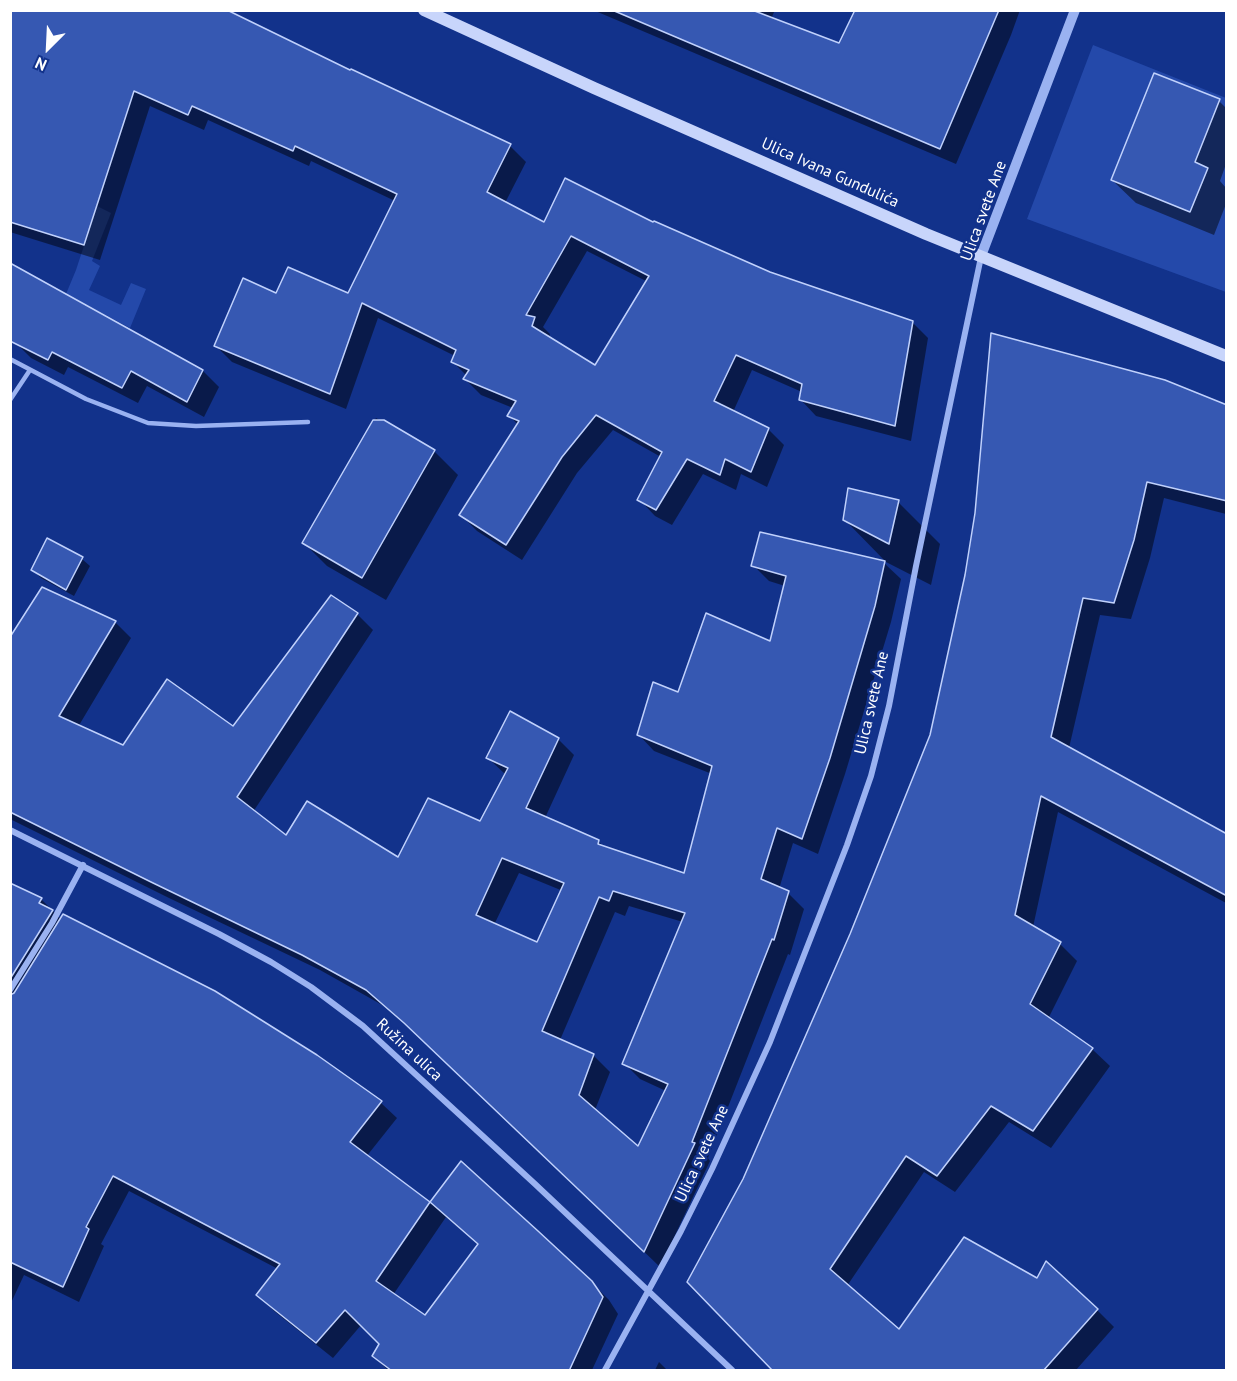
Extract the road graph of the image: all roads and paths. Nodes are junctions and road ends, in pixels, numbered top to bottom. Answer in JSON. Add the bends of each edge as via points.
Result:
{"nodes":[{"id":1,"x":424,"y":10,"type":"edge"},
{"id":2,"x":1075,"y":10,"type":"edge"},
{"id":3,"x":981,"y":256,"type":"junction"},
{"id":4,"x":1227,"y":356,"type":"edge"},
{"id":5,"x":10,"y":359,"type":"edge"},
{"id":6,"x":30,"y":370,"type":"junction"},
{"id":7,"x":10,"y":400,"type":"edge"},
{"id":8,"x":308,"y":422,"type":"dead end"},
{"id":9,"x":10,"y":830,"type":"edge"},
{"id":10,"x":83,"y":865,"type":"junction"},
{"id":11,"x":10,"y":990,"type":"edge"},
{"id":12,"x":648,"y":1291,"type":"junction"},
{"id":13,"x":605,"y":1371,"type":"edge"},
{"id":14,"x":732,"y":1371,"type":"edge"}],
"edges":[{"from":1,"to":3,"type":"main road","name":"Ulica Ivana Gundulića","via":[[604,93]]},
{"from":2,"to":3,"type":"street","name":"Ulica svete Ane"},
{"from":3,"to":4,"type":"main road","name":"Ulica Ivana Gundulića"},
{"from":3,"to":12,"type":"street","name":"Ulica svete Ane","via":[[889,706],[871,776],[770,1042],[712,1169]]},
{"from":5,"to":6,"type":"lane"},
{"from":6,"to":7,"type":"lane"},
{"from":6,"to":8,"type":"lane","via":[[87,399],[148,423],[196,426]]},
{"from":9,"to":10,"type":"street","name":"Ružina ulica"},
{"from":10,"to":11,"type":"street"},
{"from":10,"to":12,"type":"street","name":"Ružina ulica","via":[[271,962],[363,1026]]},
{"from":12,"to":13,"type":"street","name":"Ulica svete Ane"},
{"from":12,"to":14,"type":"street","name":"Ružina ulica"}]}
